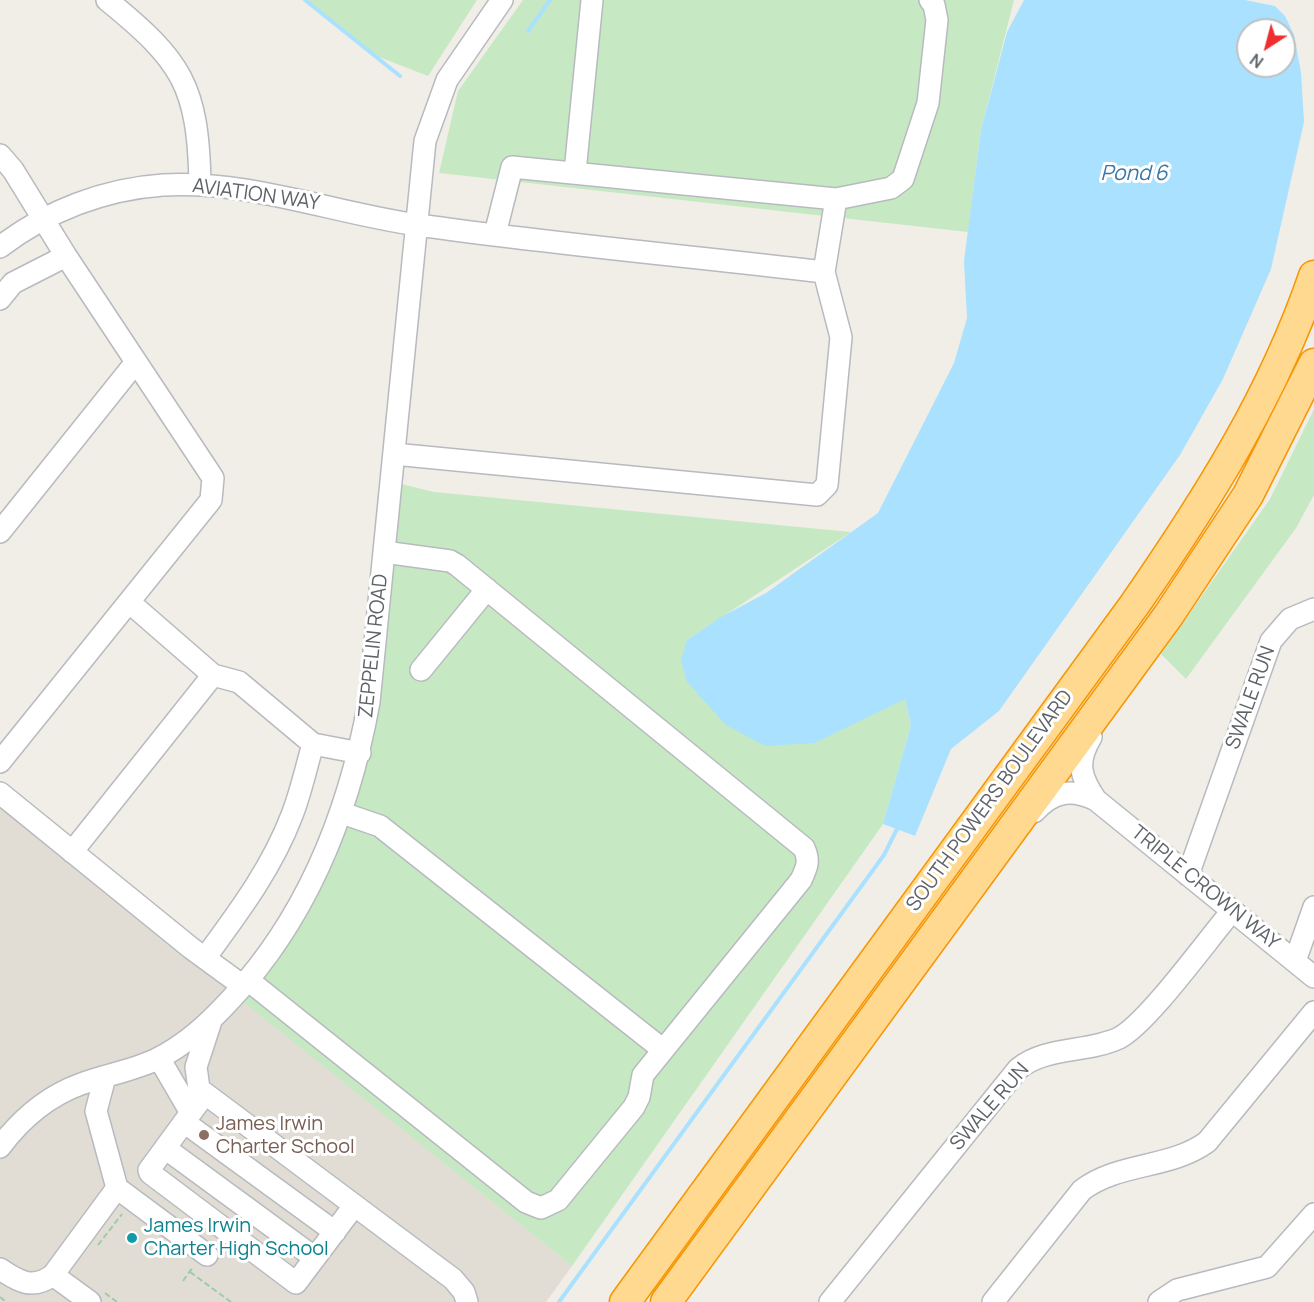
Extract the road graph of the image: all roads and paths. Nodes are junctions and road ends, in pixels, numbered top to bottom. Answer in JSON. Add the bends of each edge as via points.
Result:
{"nodes":[{"id":1,"x":107,"y":0,"type":"edge"},
{"id":2,"x":501,"y":0,"type":"edge"},
{"id":3,"x":592,"y":0,"type":"edge"},
{"id":4,"x":930,"y":0,"type":"edge"},
{"id":5,"x":0,"y":155,"type":"edge"},
{"id":6,"x":574,"y":172,"type":"junction"},
{"id":7,"x":200,"y":184,"type":"junction"},
{"id":8,"x":836,"y":199,"type":"junction"},
{"id":9,"x":44,"y":218,"type":"junction"},
{"id":10,"x":416,"y":225,"type":"junction"},
{"id":11,"x":495,"y":234,"type":"junction"},
{"id":12,"x":0,"y":246,"type":"edge"},
{"id":13,"x":66,"y":256,"type":"junction"},
{"id":14,"x":824,"y":272,"type":"junction"},
{"id":15,"x":1314,"y":276,"type":"edge"},
{"id":16,"x":0,"y":299,"type":"edge"},
{"id":17,"x":136,"y":362,"type":"junction"},
{"id":18,"x":1314,"y":364,"type":"edge"},
{"id":19,"x":394,"y":454,"type":"junction"},
{"id":20,"x":0,"y":532,"type":"edge"},
{"id":21,"x":384,"y":552,"type":"junction"},
{"id":22,"x":487,"y":589,"type":"junction"},
{"id":23,"x":129,"y":602,"type":"junction"},
{"id":24,"x":1314,"y":609,"type":"edge"},
{"id":25,"x":1156,"y":631,"type":"junction"},
{"id":26,"x":421,"y":670,"type":"dead end"},
{"id":27,"x":213,"y":675,"type":"junction"},
{"id":28,"x":313,"y":744,"type":"junction"},
{"id":29,"x":360,"y":753,"type":"junction"},
{"id":30,"x":0,"y":762,"type":"edge"},
{"id":31,"x":0,"y":793,"type":"edge"},
{"id":32,"x":1096,"y":800,"type":"junction"},
{"id":33,"x":342,"y":813,"type":"junction"},
{"id":34,"x":72,"y":852,"type":"junction"},
{"id":35,"x":1188,"y":875,"type":"junction"},
{"id":36,"x":960,"y":899,"type":"junction"},
{"id":37,"x":1314,"y":907,"type":"edge"},
{"id":38,"x":1232,"y":911,"type":"junction"},
{"id":39,"x":205,"y":958,"type":"junction"},
{"id":40,"x":1295,"y":961,"type":"junction"},
{"id":41,"x":1314,"y":977,"type":"edge"},
{"id":42,"x":245,"y":983,"type":"junction"},
{"id":43,"x":1314,"y":1012,"type":"edge"},
{"id":44,"x":211,"y":1021,"type":"junction"},
{"id":45,"x":662,"y":1049,"type":"junction"},
{"id":46,"x":159,"y":1058,"type":"junction"},
{"id":47,"x":105,"y":1077,"type":"junction"},
{"id":48,"x":204,"y":1095,"type":"junction"},
{"id":49,"x":188,"y":1117,"type":"junction"},
{"id":50,"x":0,"y":1147,"type":"edge"},
{"id":51,"x":165,"y":1148,"type":"junction"},
{"id":52,"x":117,"y":1188,"type":"junction"},
{"id":53,"x":354,"y":1206,"type":"junction"},
{"id":54,"x":125,"y":1210,"type":"dead end"},
{"id":55,"x":1314,"y":1214,"type":"edge"},
{"id":56,"x":335,"y":1232,"type":"junction"},
{"id":57,"x":98,"y":1246,"type":"dead end"},
{"id":58,"x":201,"y":1257,"type":"joint"},
{"id":59,"x":315,"y":1258,"type":"junction"},
{"id":60,"x":0,"y":1269,"type":"edge"},
{"id":61,"x":189,"y":1272,"type":"junction"},
{"id":62,"x":53,"y":1275,"type":"junction"},
{"id":63,"x":183,"y":1281,"type":"dead end"},
{"id":64,"x":96,"y":1296,"type":"edge"},
{"id":65,"x":0,"y":1297,"type":"edge"},
{"id":66,"x":6,"y":1302,"type":"edge"},
{"id":67,"x":117,"y":1302,"type":"edge"},
{"id":68,"x":231,"y":1302,"type":"edge"},
{"id":69,"x":467,"y":1302,"type":"edge"},
{"id":70,"x":625,"y":1302,"type":"edge"},
{"id":71,"x":666,"y":1302,"type":"edge"},
{"id":72,"x":830,"y":1302,"type":"edge"},
{"id":73,"x":993,"y":1302,"type":"edge"},
{"id":74,"x":1159,"y":1302,"type":"edge"}],
"edges":[{"from":1,"to":7,"type":"street","via":[[154,39],[180,75],[195,115]]},
{"from":2,"to":10,"type":"street","name":"ZEPPELIN ROAD","via":[[459,59],[438,100],[423,152]]},
{"from":3,"to":6,"type":"street"},
{"from":4,"to":8,"type":"street","via":[[937,20],[928,103],[903,179],[891,188]]},
{"from":5,"to":9,"type":"street"},
{"from":6,"to":8,"type":"street"},
{"from":6,"to":11,"type":"street","via":[[512,167]]},
{"from":7,"to":9,"type":"street","name":"AVIATION WAY","via":[[126,190],[79,202]]},
{"from":7,"to":10,"type":"street","name":"AVIATION WAY"},
{"from":8,"to":14,"type":"street"},
{"from":9,"to":12,"type":"street","name":"AVIATION WAY"},
{"from":9,"to":13,"type":"street"},
{"from":10,"to":11,"type":"street","name":"AVIATION WAY"},
{"from":10,"to":19,"type":"street","name":"ZEPPELIN ROAD"},
{"from":11,"to":14,"type":"street","name":"AVIATION WAY"},
{"from":13,"to":16,"type":"street","via":[[13,283]]},
{"from":13,"to":17,"type":"street"},
{"from":14,"to":19,"type":"street","via":[[841,337],[827,485],[818,495]]},
{"from":15,"to":70,"type":"highway","name":"SOUTH POWERS BOULEVARD","via":[[1268,387],[1196,516]]},
{"from":17,"to":20,"type":"street"},
{"from":17,"to":23,"type":"street","via":[[213,478],[214,491],[211,500]]},
{"from":18,"to":25,"type":"highway","name":"SOUTH POWERS BOULEVARD","via":[[1248,495]]},
{"from":19,"to":21,"type":"street","name":"ZEPPELIN ROAD"},
{"from":21,"to":22,"type":"street","via":[[450,561]]},
{"from":21,"to":29,"type":"street","name":"ZEPPELIN ROAD"},
{"from":22,"to":26,"type":"street"},
{"from":22,"to":45,"type":"street","via":[[804,848],[809,858],[801,880]]},
{"from":23,"to":27,"type":"street"},
{"from":23,"to":30,"type":"street"},
{"from":24,"to":35,"type":"street","name":"SWALE RUN","via":[[1290,619],[1271,641]]},
{"from":25,"to":32,"type":"street","name":"TRIPLE CROWN WAY","via":[[1082,751],[1081,773]]},
{"from":25,"to":36,"type":"highway","name":"SOUTH POWERS BOULEVARD"},
{"from":27,"to":28,"type":"street","via":[[239,682]]},
{"from":27,"to":34,"type":"street"},
{"from":28,"to":29,"type":"street"},
{"from":28,"to":39,"type":"street","via":[[292,815],[272,858]]},
{"from":29,"to":33,"type":"street","name":"ZEPPELIN ROAD"},
{"from":31,"to":34,"type":"street"},
{"from":32,"to":35,"type":"street","name":"TRIPLE CROWN WAY"},
{"from":32,"to":36,"type":"street","name":"TRIPLE CROWN WAY","via":[[1068,792],[1043,802]]},
{"from":33,"to":42,"type":"street","name":"ZEPPELIN ROAD","via":[[304,898]]},
{"from":33,"to":45,"type":"street","via":[[380,826]]},
{"from":34,"to":39,"type":"street"},
{"from":35,"to":38,"type":"street","name":"TRIPLE CROWN WAY"},
{"from":36,"to":71,"type":"highway","name":"SOUTH POWERS BOULEVARD"},
{"from":37,"to":40,"type":"street"},
{"from":38,"to":40,"type":"street","name":"TRIPLE CROWN WAY"},
{"from":38,"to":72,"type":"street","name":"SWALE RUN","via":[[1129,1032],[1102,1043],[1029,1060],[1018,1068]]},
{"from":39,"to":42,"type":"street"},
{"from":40,"to":41,"type":"street","name":"TRIPLE CROWN WAY"},
{"from":42,"to":44,"type":"street","name":"ZEPPELIN ROAD"},
{"from":42,"to":45,"type":"street","via":[[526,1202],[541,1208],[558,1200],[634,1107],[642,1075]]},
{"from":43,"to":73,"type":"street","via":[[1207,1142],[1184,1156],[1108,1174],[1082,1190]]},
{"from":44,"to":46,"type":"street","name":"ZEPPELIN ROAD"},
{"from":44,"to":48,"type":"street","via":[[196,1067],[199,1089]]},
{"from":46,"to":47,"type":"street","name":"ZEPPELIN ROAD"},
{"from":46,"to":49,"type":"street"},
{"from":47,"to":50,"type":"street","name":"ZEPPELIN ROAD","via":[[54,1095]]},
{"from":47,"to":52,"type":"street","via":[[96,1111]]},
{"from":48,"to":49,"type":"street"},
{"from":48,"to":53,"type":"street"},
{"from":49,"to":51,"type":"street"},
{"from":49,"to":56,"type":"street"},
{"from":51,"to":59,"type":"street"},
{"from":51,"to":59,"type":"street","via":[[150,1173],[296,1282]]},
{"from":52,"to":58,"type":"street"},
{"from":52,"to":62,"type":"street","via":[[63,1243]]},
{"from":53,"to":56,"type":"street"},
{"from":53,"to":69,"type":"street","via":[[453,1279]]},
{"from":54,"to":57,"type":"path"},
{"from":55,"to":74,"type":"street","via":[[1267,1267],[1177,1290]]},
{"from":56,"to":59,"type":"street"},
{"from":58,"to":61,"type":"path"},
{"from":60,"to":62,"type":"street","via":[[14,1279],[38,1285]]},
{"from":61,"to":63,"type":"path"},
{"from":61,"to":68,"type":"path"},
{"from":62,"to":64,"type":"street"},
{"from":64,"to":67,"type":"path"},
{"from":65,"to":66,"type":"path"}]}
